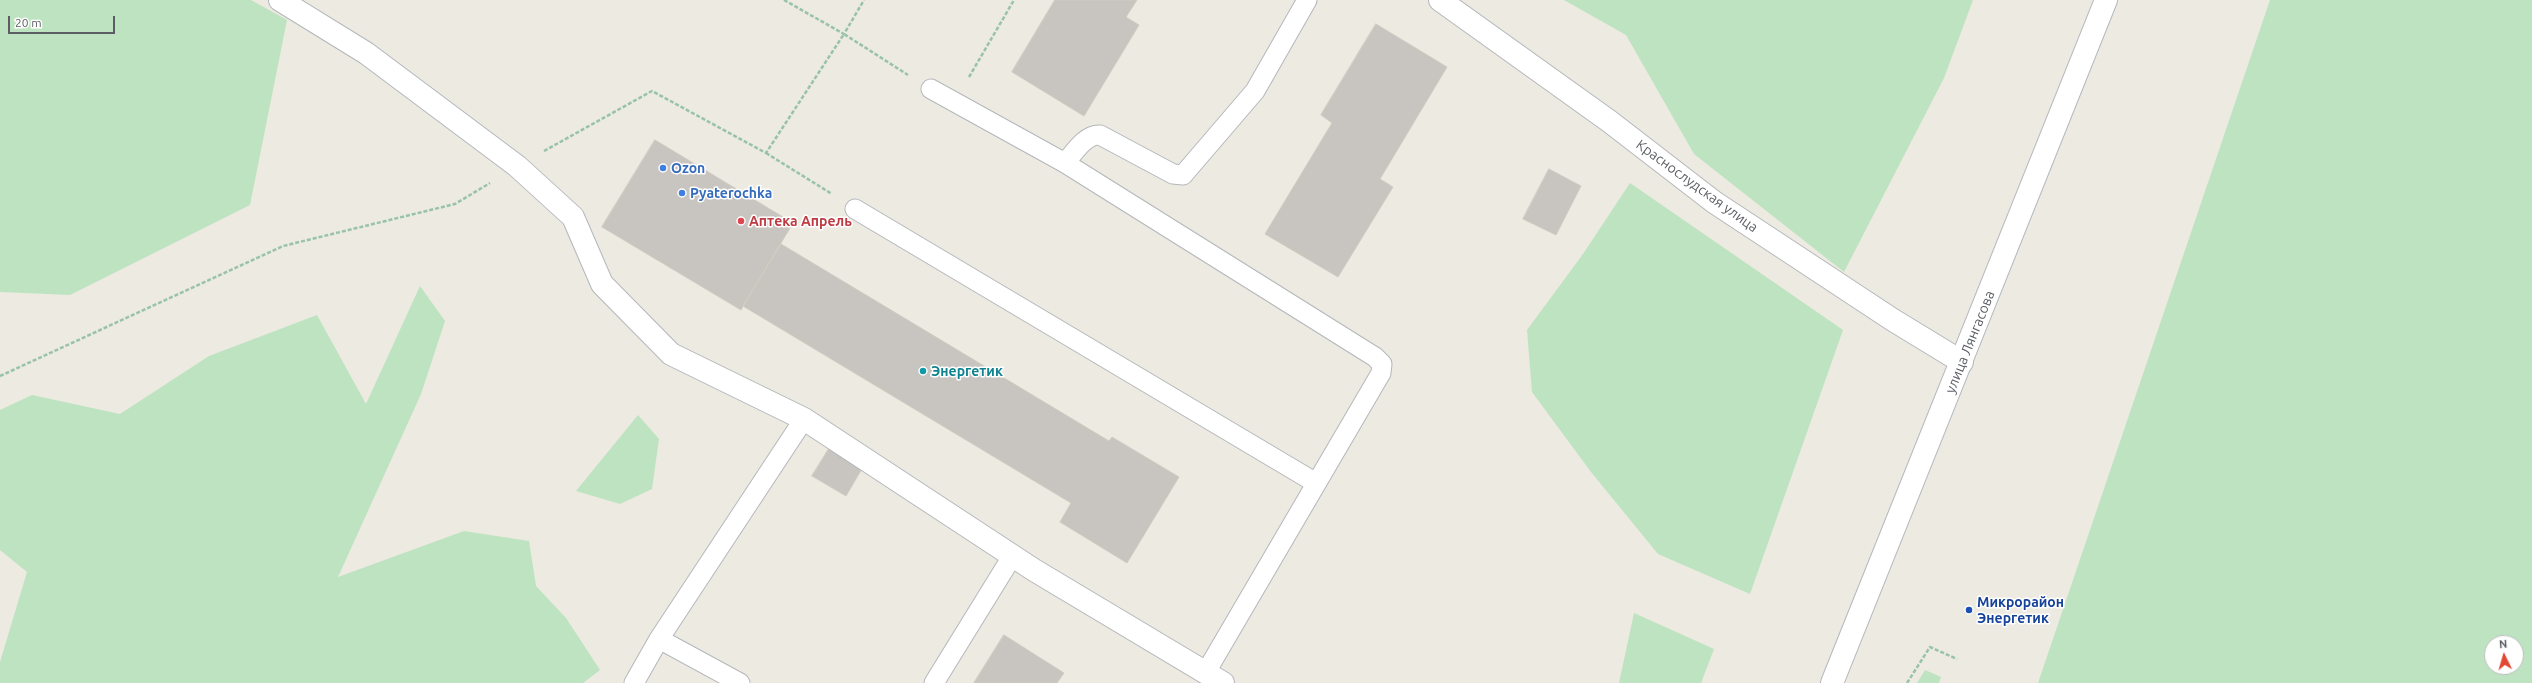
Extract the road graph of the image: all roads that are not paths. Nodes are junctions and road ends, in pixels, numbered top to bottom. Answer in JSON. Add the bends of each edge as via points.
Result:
{"nodes":[{"id":1,"x":280,"y":0,"type":"edge"},
{"id":2,"x":1307,"y":0,"type":"edge"},
{"id":3,"x":1440,"y":0,"type":"edge"},
{"id":4,"x":2106,"y":0,"type":"edge"},
{"id":5,"x":931,"y":89,"type":"road end"},
{"id":6,"x":1065,"y":163,"type":"junction"},
{"id":7,"x":855,"y":209,"type":"road end"},
{"id":8,"x":1962,"y":362,"type":"junction"},
{"id":9,"x":804,"y":419,"type":"junction"},
{"id":10,"x":1316,"y":483,"type":"junction"},
{"id":11,"x":1014,"y":555,"type":"junction"},
{"id":12,"x":660,"y":639,"type":"junction"},
{"id":13,"x":1214,"y":678,"type":"edge"},
{"id":14,"x":634,"y":683,"type":"edge"},
{"id":15,"x":740,"y":683,"type":"edge"},
{"id":16,"x":934,"y":683,"type":"edge"},
{"id":17,"x":1832,"y":683,"type":"edge"}],
"edges":[{"from":1,"to":9,"type":"street","via":[[366,53],[517,166],[572,217],[602,284],[671,354]]},
{"from":2,"to":6,"type":"lane","via":[[1255,91],[1183,175],[1173,174],[1100,135],[1093,135],[1087,139]]},
{"from":3,"to":8,"type":"street","name":"Краснослудская улица","via":[[1609,121],[1714,202],[1893,320]]},
{"from":4,"to":8,"type":"street","name":"улица Лянгасова"},
{"from":5,"to":6,"type":"lane"},
{"from":6,"to":10,"type":"lane","via":[[1375,357],[1382,364],[1381,373]]},
{"from":7,"to":10,"type":"lane"},
{"from":8,"to":17,"type":"street","name":"улица Лянгасова"},
{"from":9,"to":11,"type":"street"},
{"from":9,"to":12,"type":"lane"},
{"from":10,"to":13,"type":"lane"},
{"from":11,"to":13,"type":"street"},
{"from":11,"to":16,"type":"lane"},
{"from":12,"to":14,"type":"lane"},
{"from":12,"to":15,"type":"lane"}]}
